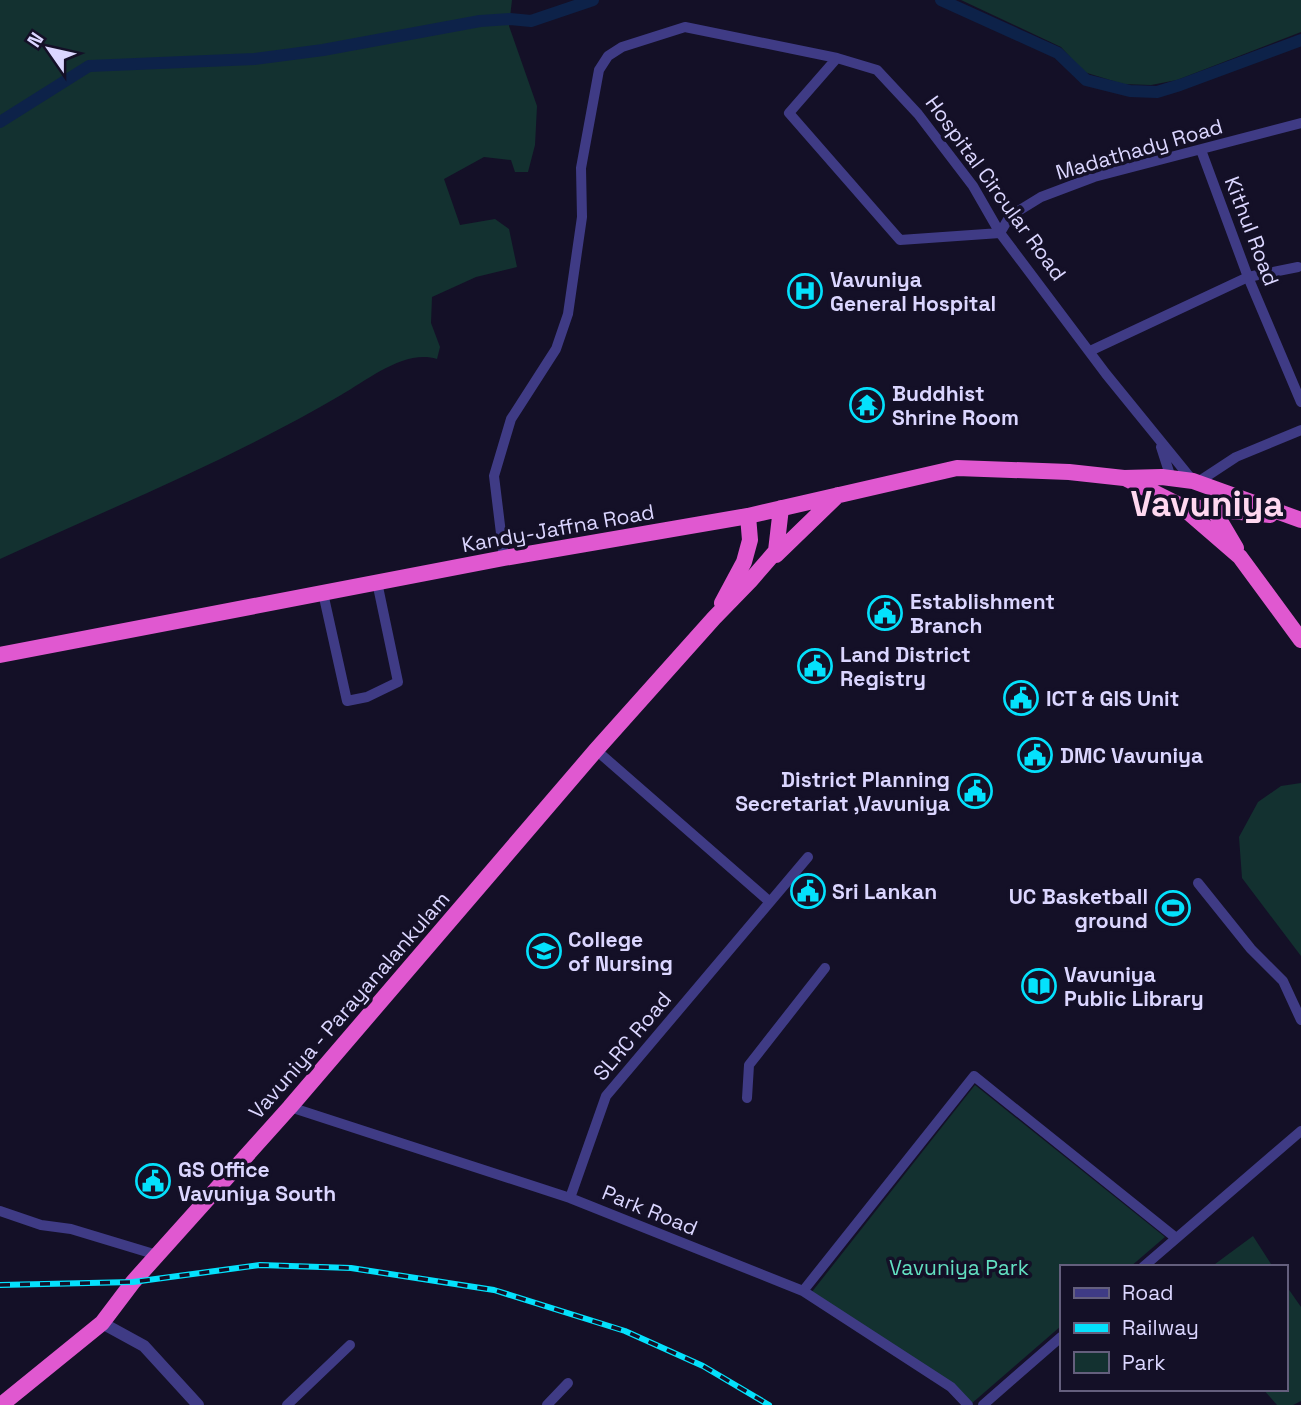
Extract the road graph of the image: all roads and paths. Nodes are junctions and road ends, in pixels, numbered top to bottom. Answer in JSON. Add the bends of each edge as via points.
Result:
{"nodes":[{"id":1,"x":837,"y":58,"type":"junction"},
{"id":2,"x":1301,"y":123,"type":"edge"},
{"id":3,"x":1201,"y":150,"type":"junction"},
{"id":4,"x":1000,"y":233,"type":"junction"},
{"id":5,"x":1298,"y":267,"type":"dead end"},
{"id":6,"x":1248,"y":277,"type":"junction"},
{"id":7,"x":1090,"y":351,"type":"junction"},
{"id":8,"x":1301,"y":402,"type":"edge"},
{"id":9,"x":1301,"y":430,"type":"edge"},
{"id":10,"x":1159,"y":440,"type":"junction"},
{"id":11,"x":1124,"y":478,"type":"junction"},
{"id":12,"x":1171,"y":478,"type":"junction"},
{"id":13,"x":1195,"y":481,"type":"junction"},
{"id":14,"x":840,"y":494,"type":"junction"},
{"id":15,"x":1181,"y":506,"type":"junction"},
{"id":16,"x":781,"y":508,"type":"junction"},
{"id":17,"x":1214,"y":510,"type":"junction"},
{"id":18,"x":1245,"y":513,"type":"junction"},
{"id":19,"x":748,"y":516,"type":"junction"},
{"id":20,"x":1294,"y":518,"type":"edge"},
{"id":21,"x":1232,"y":541,"type":"junction"},
{"id":22,"x":1240,"y":557,"type":"junction"},
{"id":23,"x":504,"y":558,"type":"junction"},
{"id":24,"x":750,"y":581,"type":"junction"},
{"id":25,"x":377,"y":582,"type":"junction"},
{"id":26,"x":323,"y":593,"type":"junction"},
{"id":27,"x":714,"y":618,"type":"junction"},
{"id":28,"x":1301,"y":640,"type":"edge"},
{"id":29,"x":0,"y":655,"type":"edge"},
{"id":30,"x":596,"y":750,"type":"junction"},
{"id":31,"x":808,"y":857,"type":"dead end"},
{"id":32,"x":1198,"y":883,"type":"dead end"},
{"id":33,"x":770,"y":902,"type":"junction"},
{"id":34,"x":825,"y":968,"type":"dead end"},
{"id":35,"x":1301,"y":1020,"type":"edge"},
{"id":36,"x":747,"y":1098,"type":"dead end"},
{"id":37,"x":290,"y":1107,"type":"junction"},
{"id":38,"x":1301,"y":1131,"type":"edge"},
{"id":39,"x":570,"y":1198,"type":"junction"},
{"id":40,"x":0,"y":1211,"type":"edge"},
{"id":41,"x":1176,"y":1238,"type":"junction"},
{"id":42,"x":157,"y":1255,"type":"junction"},
{"id":43,"x":1145,"y":1265,"type":"edge"},
{"id":44,"x":803,"y":1291,"type":"junction"},
{"id":45,"x":102,"y":1323,"type":"junction"},
{"id":46,"x":1060,"y":1338,"type":"edge"},
{"id":47,"x":350,"y":1345,"type":"dead end"},
{"id":48,"x":568,"y":1383,"type":"dead end"},
{"id":49,"x":1,"y":1405,"type":"edge"},
{"id":50,"x":198,"y":1405,"type":"edge"},
{"id":51,"x":287,"y":1405,"type":"edge"},
{"id":52,"x":547,"y":1405,"type":"edge"},
{"id":53,"x":968,"y":1405,"type":"edge"},
{"id":54,"x":983,"y":1405,"type":"edge"}],
"edges":[{"from":1,"to":4,"type":"street","name":"Hospital Circular Road","via":[[877,70],[918,114],[972,186]]},
{"from":1,"to":4,"type":"street","via":[[789,113],[900,240]]},
{"from":1,"to":23,"type":"street","name":"Hospital Circular Road","via":[[685,27],[608,56],[599,70],[581,168],[582,217],[568,314],[556,349],[512,419],[495,476]]},
{"from":2,"to":3,"type":"street","name":"Madathady Road"},
{"from":3,"to":4,"type":"street","name":"Madathady Road","via":[[1094,177],[1041,197],[1010,216]]},
{"from":3,"to":6,"type":"street","name":"Kithul Road"},
{"from":4,"to":7,"type":"street","name":"Hospital Circular Road"},
{"from":5,"to":6,"type":"street"},
{"from":6,"to":7,"type":"street"},
{"from":6,"to":8,"type":"street","name":"Kithul Road"},
{"from":7,"to":10,"type":"street","name":"Hospital Circular Road"},
{"from":9,"to":13,"type":"street","via":[[1236,457]]},
{"from":10,"to":12,"type":"street","name":"Hospital Circular Road"},
{"from":10,"to":13,"type":"street","name":"Hospital Circular Road"},
{"from":11,"to":12,"type":"highway","name":"Kandy-Jaffna Road"},
{"from":11,"to":14,"type":"highway","name":"Kandy-Jaffna Road","via":[[957,468]]},
{"from":11,"to":15,"type":"highway","name":"Kandy-Jaffna Road"},
{"from":12,"to":13,"type":"highway","name":"Kandy-Jaffna Road"},
{"from":12,"to":15,"type":"highway","name":"Hospital Circular Road"},
{"from":13,"to":17,"type":"highway"},
{"from":13,"to":20,"type":"highway","name":"Kandy-Jaffna Road"},
{"from":14,"to":16,"type":"highway","name":"Kandy-Jaffna Road"},
{"from":14,"to":24,"type":"highway"},
{"from":15,"to":17,"type":"highway"},
{"from":15,"to":22,"type":"highway"},
{"from":16,"to":19,"type":"highway","name":"Kandy-Jaffna Road"},
{"from":16,"to":24,"type":"highway","via":[[776,551]]},
{"from":17,"to":18,"type":"highway"},
{"from":17,"to":21,"type":"highway"},
{"from":18,"to":20,"type":"highway"},
{"from":18,"to":21,"type":"highway"},
{"from":19,"to":23,"type":"highway","name":"Kandy-Jaffna Road"},
{"from":19,"to":27,"type":"highway","via":[[751,540],[744,562]]},
{"from":21,"to":22,"type":"highway"},
{"from":22,"to":28,"type":"highway"},
{"from":23,"to":25,"type":"highway","name":"Kandy-Jaffna Road"},
{"from":24,"to":27,"type":"highway"},
{"from":25,"to":26,"type":"highway","name":"Kandy-Jaffna Road"},
{"from":25,"to":26,"type":"street","via":[[398,682],[347,701]]},
{"from":26,"to":29,"type":"highway","name":"Kandy-Jaffna Road"},
{"from":27,"to":30,"type":"highway","name":"Vavuniya - Parayanalankulam"},
{"from":30,"to":33,"type":"street"},
{"from":30,"to":37,"type":"highway","name":"Vavuniya - Parayanalankulam"},
{"from":31,"to":33,"type":"street","name":"SLRC Road"},
{"from":32,"to":35,"type":"street","via":[[1283,981]]},
{"from":33,"to":39,"type":"street","name":"SLRC Road","via":[[606,1096]]},
{"from":34,"to":36,"type":"street","via":[[749,1065]]},
{"from":37,"to":39,"type":"street","name":"Park Road"},
{"from":37,"to":42,"type":"highway","name":"Vavuniya - Parayanalankulam"},
{"from":38,"to":41,"type":"street"},
{"from":39,"to":44,"type":"street","name":"Park Road"},
{"from":40,"to":42,"type":"street"},
{"from":41,"to":43,"type":"street"},
{"from":41,"to":44,"type":"street","via":[[974,1076]]},
{"from":42,"to":45,"type":"highway","name":"Vavuniya - Parayanalankulam"},
{"from":44,"to":53,"type":"street","name":"Park Road","via":[[951,1387]]},
{"from":45,"to":49,"type":"highway","name":"Vavuniya - Parayanalankulam"},
{"from":45,"to":50,"type":"street","via":[[144,1346]]},
{"from":46,"to":54,"type":"street"},
{"from":47,"to":51,"type":"street"},
{"from":48,"to":52,"type":"street"}]}
